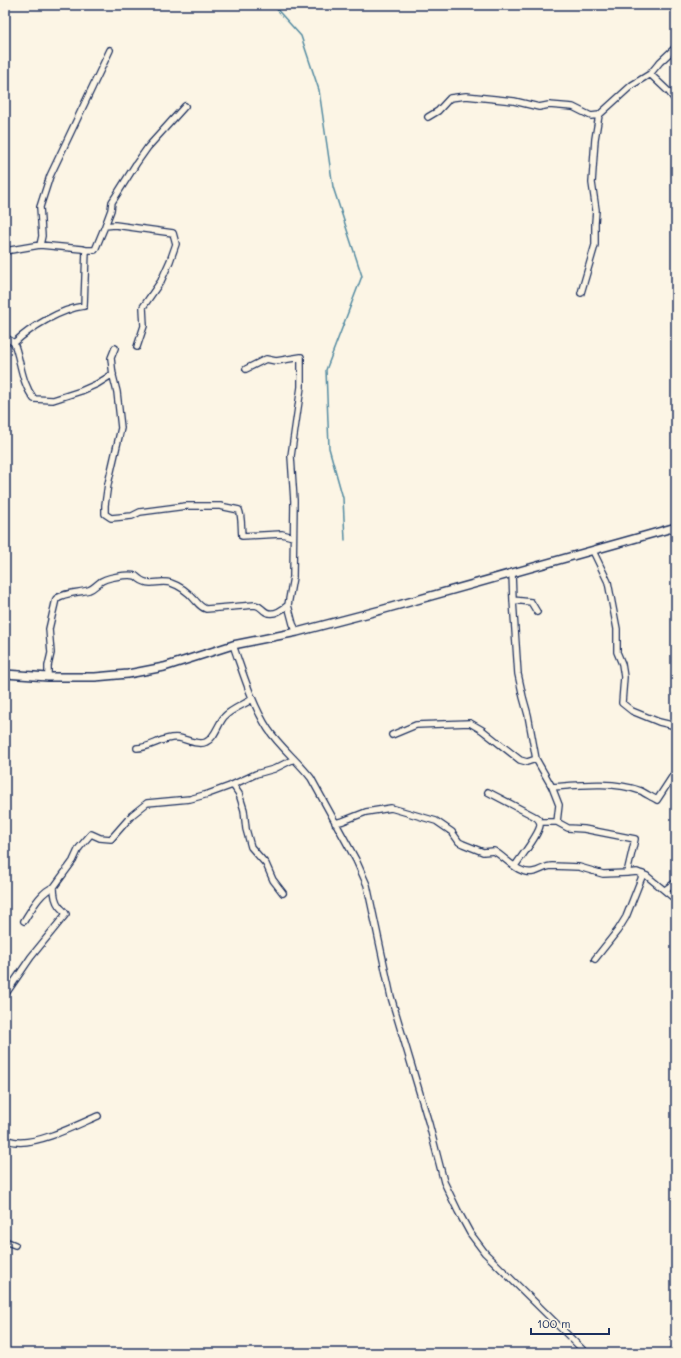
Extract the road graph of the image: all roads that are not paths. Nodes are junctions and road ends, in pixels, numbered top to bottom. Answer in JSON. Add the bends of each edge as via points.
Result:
{"nodes":[{"id":1,"x":676,"y":47,"type":"edge"},
{"id":2,"x":110,"y":50,"type":"dead end"},
{"id":3,"x":650,"y":74,"type":"junction"},
{"id":4,"x":676,"y":101,"type":"edge"},
{"id":5,"x":185,"y":106,"type":"dead end"},
{"id":6,"x":599,"y":115,"type":"junction"},
{"id":7,"x":428,"y":117,"type":"dead end"},
{"id":8,"x":105,"y":226,"type":"junction"},
{"id":9,"x":40,"y":245,"type":"junction"},
{"id":10,"x":86,"y":250,"type":"junction"},
{"id":11,"x":5,"y":251,"type":"edge"},
{"id":12,"x":581,"y":293,"type":"dead end"},
{"id":13,"x":5,"y":337,"type":"edge"},
{"id":14,"x":14,"y":343,"type":"junction"},
{"id":15,"x":137,"y":347,"type":"dead end"},
{"id":16,"x":115,"y":348,"type":"dead end"},
{"id":17,"x":246,"y":369,"type":"dead end"},
{"id":18,"x":113,"y":374,"type":"junction"},
{"id":19,"x":676,"y":527,"type":"edge"},
{"id":20,"x":293,"y":537,"type":"junction"},
{"id":21,"x":593,"y":551,"type":"junction"},
{"id":22,"x":512,"y":573,"type":"junction"},
{"id":23,"x":513,"y":600,"type":"junction"},
{"id":24,"x":288,"y":606,"type":"junction"},
{"id":25,"x":537,"y":612,"type":"dead end"},
{"id":26,"x":297,"y":632,"type":"junction"},
{"id":27,"x":233,"y":645,"type":"junction"},
{"id":28,"x":5,"y":674,"type":"edge"},
{"id":29,"x":48,"y":677,"type":"junction"},
{"id":30,"x":252,"y":698,"type":"junction"},
{"id":31,"x":676,"y":726,"type":"edge"},
{"id":32,"x":392,"y":735,"type":"dead end"},
{"id":33,"x":137,"y":748,"type":"dead end"},
{"id":34,"x":294,"y":759,"type":"junction"},
{"id":35,"x":536,"y":759,"type":"junction"},
{"id":36,"x":676,"y":771,"type":"edge"},
{"id":37,"x":233,"y":785,"type":"junction"},
{"id":38,"x":552,"y":787,"type":"junction"},
{"id":39,"x":488,"y":792,"type":"dead end"},
{"id":40,"x":540,"y":822,"type":"junction"},
{"id":41,"x":557,"y":822,"type":"junction"},
{"id":42,"x":335,"y":823,"type":"junction"},
{"id":43,"x":515,"y":866,"type":"junction"},
{"id":44,"x":627,"y":873,"type":"junction"},
{"id":45,"x":643,"y":874,"type":"junction"},
{"id":46,"x":676,"y":882,"type":"edge"},
{"id":47,"x":54,"y":887,"type":"junction"},
{"id":48,"x":665,"y":890,"type":"junction"},
{"id":49,"x":283,"y":893,"type":"dead end"},
{"id":50,"x":676,"y":900,"type":"edge"},
{"id":51,"x":24,"y":921,"type":"dead end"},
{"id":52,"x":595,"y":959,"type":"dead end"},
{"id":53,"x":5,"y":995,"type":"edge"},
{"id":54,"x":98,"y":1116,"type":"dead end"},
{"id":55,"x":5,"y":1140,"type":"edge"},
{"id":56,"x":5,"y":1241,"type":"edge"},
{"id":57,"x":15,"y":1245,"type":"dead end"},
{"id":58,"x":586,"y":1353,"type":"edge"}],
"edges":[{"from":1,"to":3,"type":"street"},
{"from":2,"to":9,"type":"street","via":[[50,176],[40,207]]},
{"from":3,"to":4,"type":"street"},
{"from":3,"to":6,"type":"street","via":[[632,85]]},
{"from":5,"to":8,"type":"street","via":[[136,164],[112,202]]},
{"from":6,"to":7,"type":"street","via":[[591,116],[573,107],[539,107],[514,101],[466,96],[450,98]]},
{"from":6,"to":12,"type":"street","via":[[592,183],[596,210],[596,245]]},
{"from":8,"to":10,"type":"street","via":[[95,250]]},
{"from":8,"to":15,"type":"street","via":[[173,233],[176,244],[160,281],[143,307],[144,326]]},
{"from":9,"to":10,"type":"street"},
{"from":9,"to":11,"type":"street"},
{"from":10,"to":14,"type":"street","via":[[84,306],[76,307],[25,332]]},
{"from":13,"to":14,"type":"street"},
{"from":14,"to":18,"type":"street","via":[[28,392],[34,399],[53,400],[81,391]]},
{"from":16,"to":18,"type":"street","via":[[111,358]]},
{"from":17,"to":20,"type":"street","via":[[266,359],[276,361],[301,357],[301,387],[291,456]]},
{"from":18,"to":20,"type":"street","via":[[121,428],[108,484],[105,514],[111,518],[186,506],[220,506],[239,510],[242,515],[242,536],[282,534]]},
{"from":19,"to":21,"type":"main road"},
{"from":20,"to":24,"type":"street","via":[[293,577]]},
{"from":21,"to":22,"type":"main road"},
{"from":21,"to":31,"type":"street","via":[[608,582],[617,629],[617,652],[624,676],[622,702],[632,711]]},
{"from":22,"to":23,"type":"street"},
{"from":22,"to":26,"type":"main road"},
{"from":23,"to":25,"type":"street","via":[[531,602]]},
{"from":23,"to":35,"type":"street","via":[[518,674]]},
{"from":24,"to":26,"type":"street"},
{"from":24,"to":29,"type":"street","via":[[275,613],[268,613],[261,606],[255,605],[206,608],[200,607],[184,590],[169,582],[153,584],[143,582],[136,576],[121,576],[100,582],[94,588],[56,599],[49,629],[51,653]]},
{"from":26,"to":27,"type":"main road"},
{"from":27,"to":29,"type":"main road","via":[[164,667],[128,674]]},
{"from":27,"to":30,"type":"street"},
{"from":28,"to":29,"type":"main road"},
{"from":30,"to":33,"type":"street","via":[[224,716],[205,743],[178,738]]},
{"from":30,"to":34,"type":"street","via":[[269,730]]},
{"from":32,"to":35,"type":"street","via":[[416,725],[470,723],[520,760],[527,762]]},
{"from":34,"to":37,"type":"street"},
{"from":34,"to":42,"type":"street","via":[[311,778]]},
{"from":35,"to":38,"type":"street"},
{"from":36,"to":38,"type":"street","via":[[657,800],[640,791],[594,784]]},
{"from":37,"to":47,"type":"street","via":[[190,799],[147,803],[132,815],[111,839],[91,834]]},
{"from":37,"to":49,"type":"street","via":[[244,810],[251,847],[266,864],[273,880]]},
{"from":38,"to":41,"type":"street","via":[[559,805]]},
{"from":39,"to":40,"type":"street","via":[[532,815]]},
{"from":40,"to":41,"type":"street"},
{"from":40,"to":43,"type":"street","via":[[539,829]]},
{"from":41,"to":44,"type":"street","via":[[568,828],[634,839]]},
{"from":42,"to":43,"type":"street","via":[[366,812],[391,808],[436,821],[452,832],[459,842],[483,852],[494,851]]},
{"from":42,"to":58,"type":"street","via":[[367,885],[391,997],[444,1182],[470,1233],[485,1253]]},
{"from":43,"to":44,"type":"street","via":[[531,873],[552,866],[579,868],[603,874]]},
{"from":44,"to":45,"type":"street"},
{"from":45,"to":48,"type":"street"},
{"from":45,"to":52,"type":"street","via":[[626,917]]},
{"from":46,"to":48,"type":"street"},
{"from":47,"to":51,"type":"street","via":[[49,888],[41,896]]},
{"from":47,"to":53,"type":"street","via":[[59,907],[66,914],[31,957]]},
{"from":48,"to":50,"type":"street"},
{"from":54,"to":55,"type":"street","via":[[35,1140]]},
{"from":56,"to":57,"type":"street"}]}
